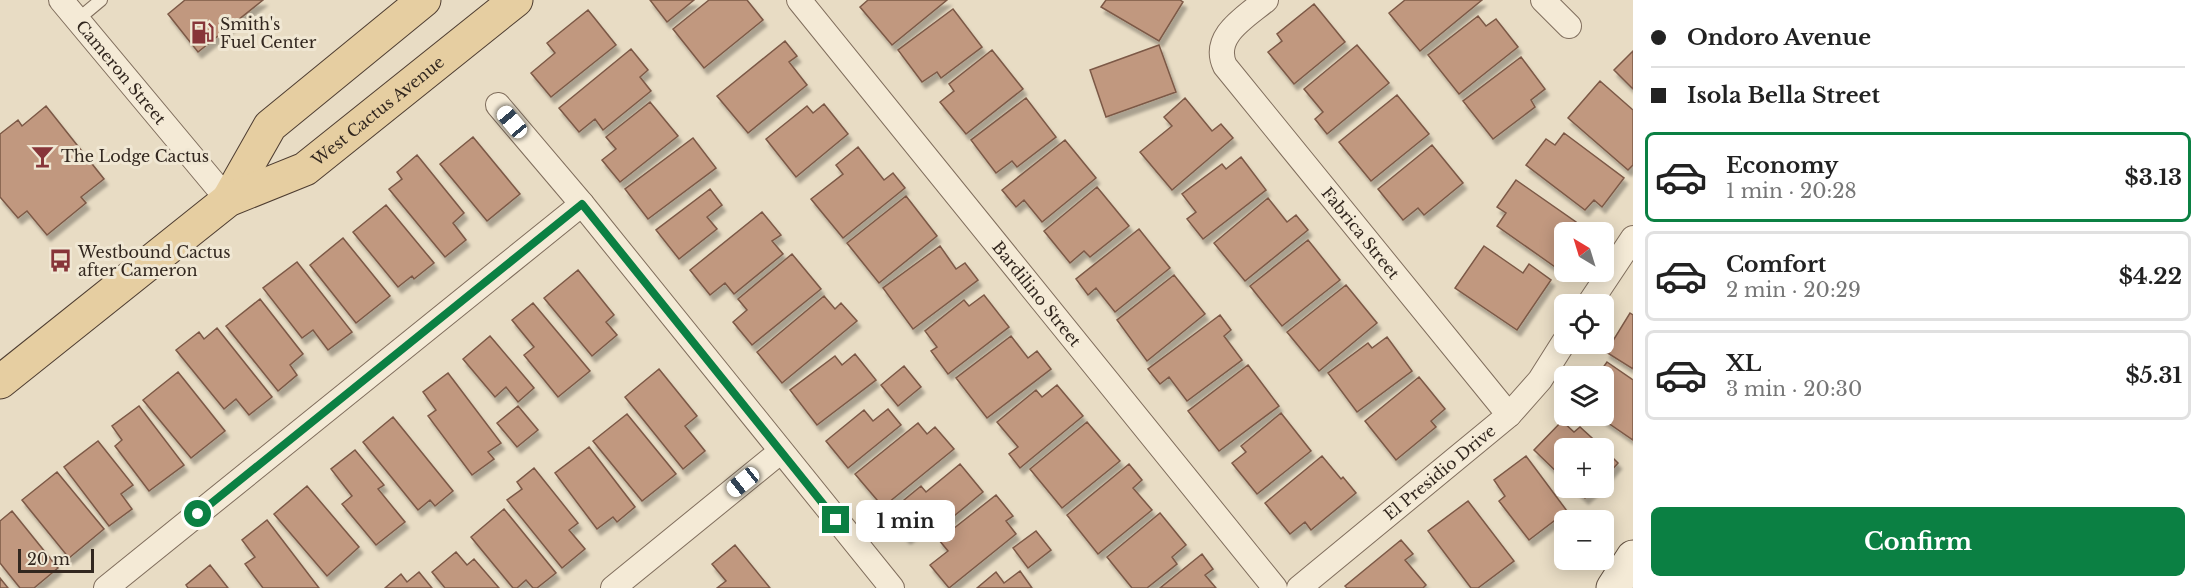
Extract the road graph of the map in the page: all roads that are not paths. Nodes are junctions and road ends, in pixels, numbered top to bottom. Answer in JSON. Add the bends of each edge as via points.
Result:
{"nodes":[{"id":1,"x":61,"y":0,"type":"edge"},
{"id":2,"x":101,"y":0,"type":"edge"},
{"id":3,"x":424,"y":0,"type":"edge"},
{"id":4,"x":516,"y":0,"type":"edge"},
{"id":5,"x":1266,"y":0,"type":"edge"},
{"id":6,"x":1543,"y":0,"type":"edge"},
{"id":7,"x":802,"y":1,"type":"edge"},
{"id":8,"x":77,"y":20,"type":"junction"},
{"id":9,"x":1569,"y":26,"type":"dead end"},
{"id":10,"x":498,"y":105,"type":"dead end"},
{"id":11,"x":228,"y":200,"type":"junction"},
{"id":12,"x":582,"y":204,"type":"junction"},
{"id":13,"x":1633,"y":238,"type":"edge"},
{"id":14,"x":1596,"y":294,"type":"edge"},
{"id":15,"x":1556,"y":354,"type":"edge"},
{"id":16,"x":0,"y":382,"type":"edge"},
{"id":17,"x":1509,"y":415,"type":"junction"},
{"id":18,"x":780,"y":452,"type":"junction"},
{"id":19,"x":1633,"y":557,"type":"edge"},
{"id":20,"x":106,"y":588,"type":"edge"},
{"id":21,"x":613,"y":588,"type":"edge"},
{"id":22,"x":892,"y":588,"type":"edge"},
{"id":23,"x":1275,"y":588,"type":"edge"},
{"id":24,"x":1299,"y":588,"type":"edge"},
{"id":25,"x":1613,"y":588,"type":"edge"}],
"edges":[{"from":1,"to":8,"type":"street","name":"Cameron Street"},
{"from":2,"to":8,"type":"lane"},
{"from":3,"to":11,"type":"main road","name":"West Cactus Avenue","via":[[270,126]]},
{"from":4,"to":11,"type":"main road","name":"West Cactus Avenue","via":[[305,169]]},
{"from":5,"to":17,"type":"street","name":"Fabrica Street","via":[[1227,34],[1221,57]]},
{"from":6,"to":9,"type":"street"},
{"from":7,"to":23,"type":"street","name":"Bardilino Street"},
{"from":8,"to":11,"type":"street","name":"Cameron Street"},
{"from":10,"to":12,"type":"street"},
{"from":11,"to":16,"type":"main road","name":"West Cactus Avenue"},
{"from":12,"to":18,"type":"street"},
{"from":12,"to":20,"type":"street"},
{"from":13,"to":14,"type":"street"},
{"from":15,"to":17,"type":"street","name":"El Presidio Drive"},
{"from":17,"to":24,"type":"street","name":"El Presidio Drive"},
{"from":18,"to":21,"type":"street"},
{"from":18,"to":22,"type":"street"},
{"from":19,"to":25,"type":"main road"}]}
